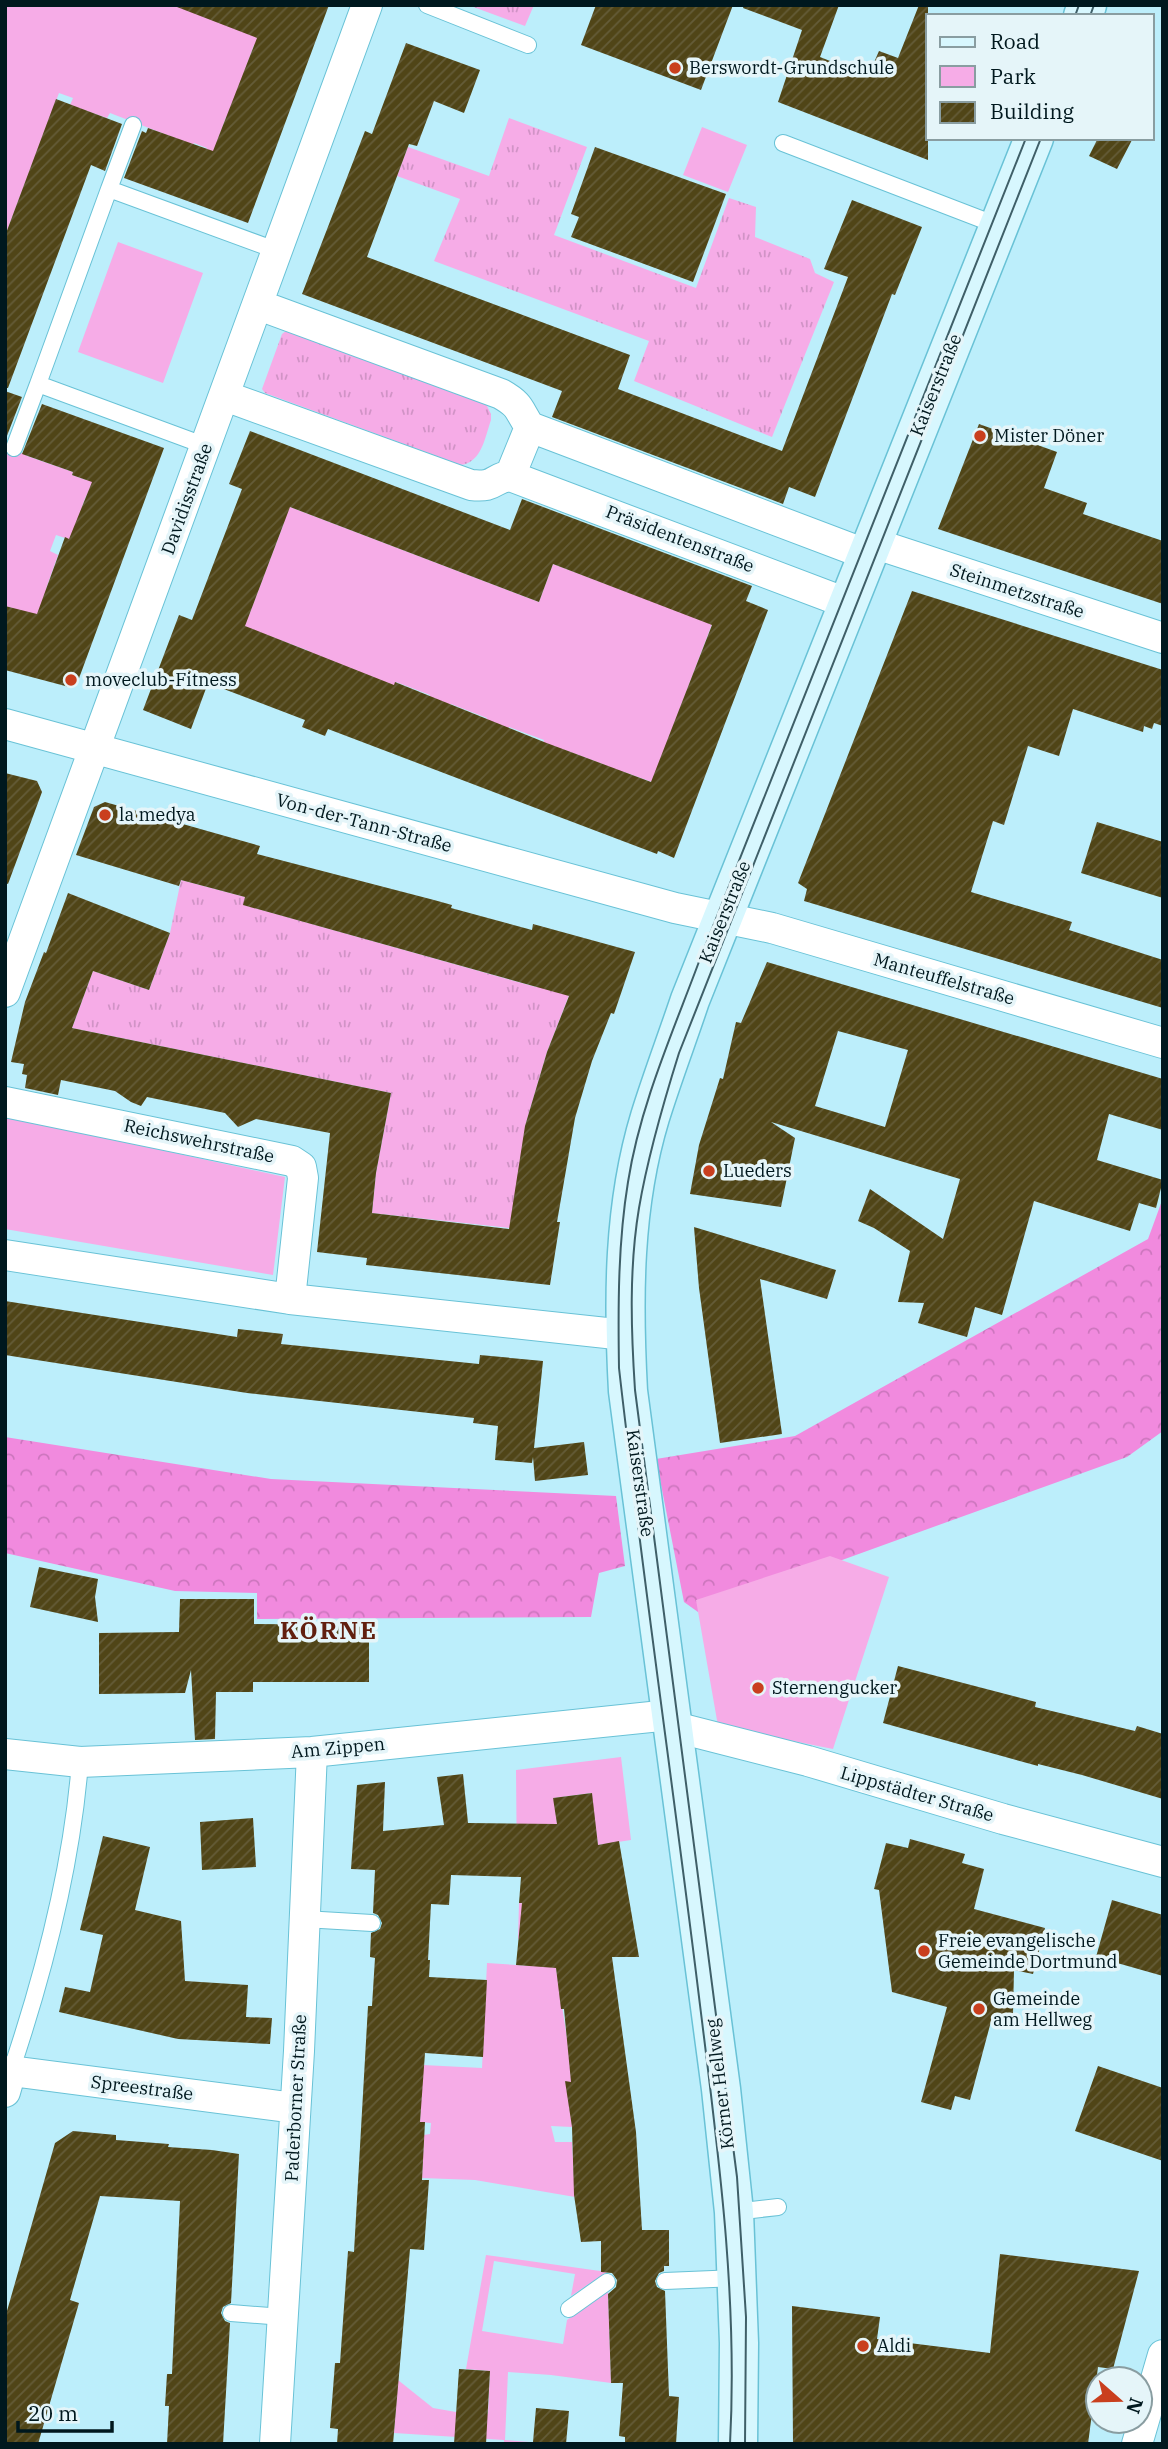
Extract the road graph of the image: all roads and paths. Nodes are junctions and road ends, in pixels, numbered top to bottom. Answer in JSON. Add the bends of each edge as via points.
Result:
{"nodes":[{"id":1,"x":427,"y":5,"type":"edge"},
{"id":2,"x":365,"y":8,"type":"edge"},
{"id":3,"x":528,"y":45,"type":"dead end"},
{"id":4,"x":133,"y":125,"type":"dead end"},
{"id":5,"x":1033,"y":140,"type":"edge"},
{"id":6,"x":783,"y":143,"type":"dead end"},
{"id":7,"x":109,"y":189,"type":"junction"},
{"id":8,"x":999,"y":226,"type":"junction"},
{"id":9,"x":278,"y":251,"type":"junction"},
{"id":10,"x":259,"y":305,"type":"junction"},
{"id":11,"x":38,"y":384,"type":"junction"},
{"id":12,"x":225,"y":396,"type":"junction"},
{"id":13,"x":530,"y":427,"type":"junction"},
{"id":14,"x":206,"y":446,"type":"junction"},
{"id":15,"x":14,"y":448,"type":"dead end"},
{"id":16,"x":510,"y":476,"type":"junction"},
{"id":17,"x":870,"y":549,"type":"junction"},
{"id":18,"x":849,"y":604,"type":"junction"},
{"id":19,"x":1163,"y":638,"type":"edge"},
{"id":20,"x":5,"y":724,"type":"edge"},
{"id":21,"x":95,"y":749,"type":"junction"},
{"id":22,"x":723,"y":918,"type":"junction"},
{"id":23,"x":5,"y":992,"type":"edge"},
{"id":24,"x":1163,"y":1043,"type":"edge"},
{"id":25,"x":5,"y":1102,"type":"edge"},
{"id":26,"x":5,"y":1255,"type":"edge"},
{"id":27,"x":290,"y":1299,"type":"junction"},
{"id":28,"x":625,"y":1335,"type":"junction"},
{"id":29,"x":671,"y":1721,"type":"junction"},
{"id":30,"x":312,"y":1752,"type":"junction"},
{"id":31,"x":5,"y":1754,"type":"edge"},
{"id":32,"x":80,"y":1762,"type":"junction"},
{"id":33,"x":1163,"y":1862,"type":"edge"},
{"id":34,"x":304,"y":1919,"type":"junction"},
{"id":35,"x":372,"y":1923,"type":"dead end"},
{"id":36,"x":8,"y":2081,"type":"edge"},
{"id":37,"x":295,"y":2108,"type":"junction"},
{"id":38,"x":778,"y":2207,"type":"dead end"},
{"id":39,"x":734,"y":2212,"type":"junction"},
{"id":40,"x":737,"y":2278,"type":"junction"},
{"id":41,"x":664,"y":2281,"type":"dead end"},
{"id":42,"x":607,"y":2282,"type":"dead end"},
{"id":43,"x":569,"y":2309,"type":"dead end"},
{"id":44,"x":231,"y":2313,"type":"dead end"},
{"id":45,"x":283,"y":2317,"type":"junction"},
{"id":46,"x":1163,"y":2355,"type":"edge"},
{"id":47,"x":275,"y":2444,"type":"edge"},
{"id":48,"x":738,"y":2444,"type":"edge"},
{"id":49,"x":1137,"y":2444,"type":"edge"}],
"edges":[{"from":1,"to":3,"type":"lane"},
{"from":2,"to":9,"type":"street","name":"Davidisstraße"},
{"from":4,"to":7,"type":"lane"},
{"from":5,"to":8,"type":"main road","name":"Kaiserstraße"},
{"from":6,"to":8,"type":"lane"},
{"from":7,"to":9,"type":"lane"},
{"from":7,"to":11,"type":"lane"},
{"from":8,"to":17,"type":"main road","name":"Kaiserstraße"},
{"from":9,"to":10,"type":"street","name":"Davidisstraße"},
{"from":10,"to":12,"type":"street","name":"Davidisstraße"},
{"from":10,"to":13,"type":"street","via":[[501,394],[521,410]]},
{"from":11,"to":14,"type":"lane"},
{"from":11,"to":15,"type":"lane"},
{"from":12,"to":14,"type":"street","name":"Davidisstraße"},
{"from":12,"to":16,"type":"street","via":[[471,485],[486,487]]},
{"from":13,"to":16,"type":"street"},
{"from":13,"to":17,"type":"street"},
{"from":14,"to":21,"type":"street","name":"Davidisstraße"},
{"from":16,"to":18,"type":"street","name":"Präsidentenstraße"},
{"from":17,"to":18,"type":"main road","name":"Kaiserstraße"},
{"from":17,"to":19,"type":"street","name":"Steinmetzstraße"},
{"from":18,"to":22,"type":"main road","name":"Kaiserstraße"},
{"from":20,"to":21,"type":"street","name":"Von-der-Tann-Straße"},
{"from":21,"to":22,"type":"street","name":"Von-der-Tann-Straße"},
{"from":21,"to":23,"type":"street","name":"Davidisstraße"},
{"from":22,"to":24,"type":"street","name":"Manteuffelstraße","via":[[772,928]]},
{"from":22,"to":28,"type":"main road","name":"Kaiserstraße","via":[[650,1118],[630,1220]]},
{"from":25,"to":27,"type":"street","name":"Reichswehrstraße","via":[[292,1161],[301,1167]]},
{"from":26,"to":27,"type":"street"},
{"from":27,"to":28,"type":"street"},
{"from":28,"to":29,"type":"main road","name":"Kaiserstraße","via":[[628,1391]]},
{"from":29,"to":30,"type":"street","name":"Am Zippen"},
{"from":29,"to":33,"type":"street","name":"Lippstädter Straße"},
{"from":29,"to":39,"type":"main road","name":"Körner Hellweg"},
{"from":30,"to":32,"type":"street","name":"Am Zippen"},
{"from":30,"to":34,"type":"street","name":"Paderborner Straße"},
{"from":31,"to":32,"type":"street","name":"Am Zippen"},
{"from":32,"to":36,"type":"lane","via":[[76,1810],[38,1988]]},
{"from":34,"to":35,"type":"lane"},
{"from":34,"to":37,"type":"street","name":"Paderborner Straße"},
{"from":36,"to":37,"type":"street","name":"Spreestraße"},
{"from":37,"to":45,"type":"street","name":"Paderborner Straße"},
{"from":38,"to":39,"type":"lane"},
{"from":39,"to":40,"type":"main road","name":"Körner Hellweg"},
{"from":40,"to":41,"type":"lane"},
{"from":40,"to":48,"type":"main road","name":"Körner Hellweg"},
{"from":42,"to":43,"type":"lane"},
{"from":44,"to":45,"type":"lane"},
{"from":45,"to":47,"type":"street","name":"Paderborner Straße"},
{"from":46,"to":49,"type":"street"}]}
